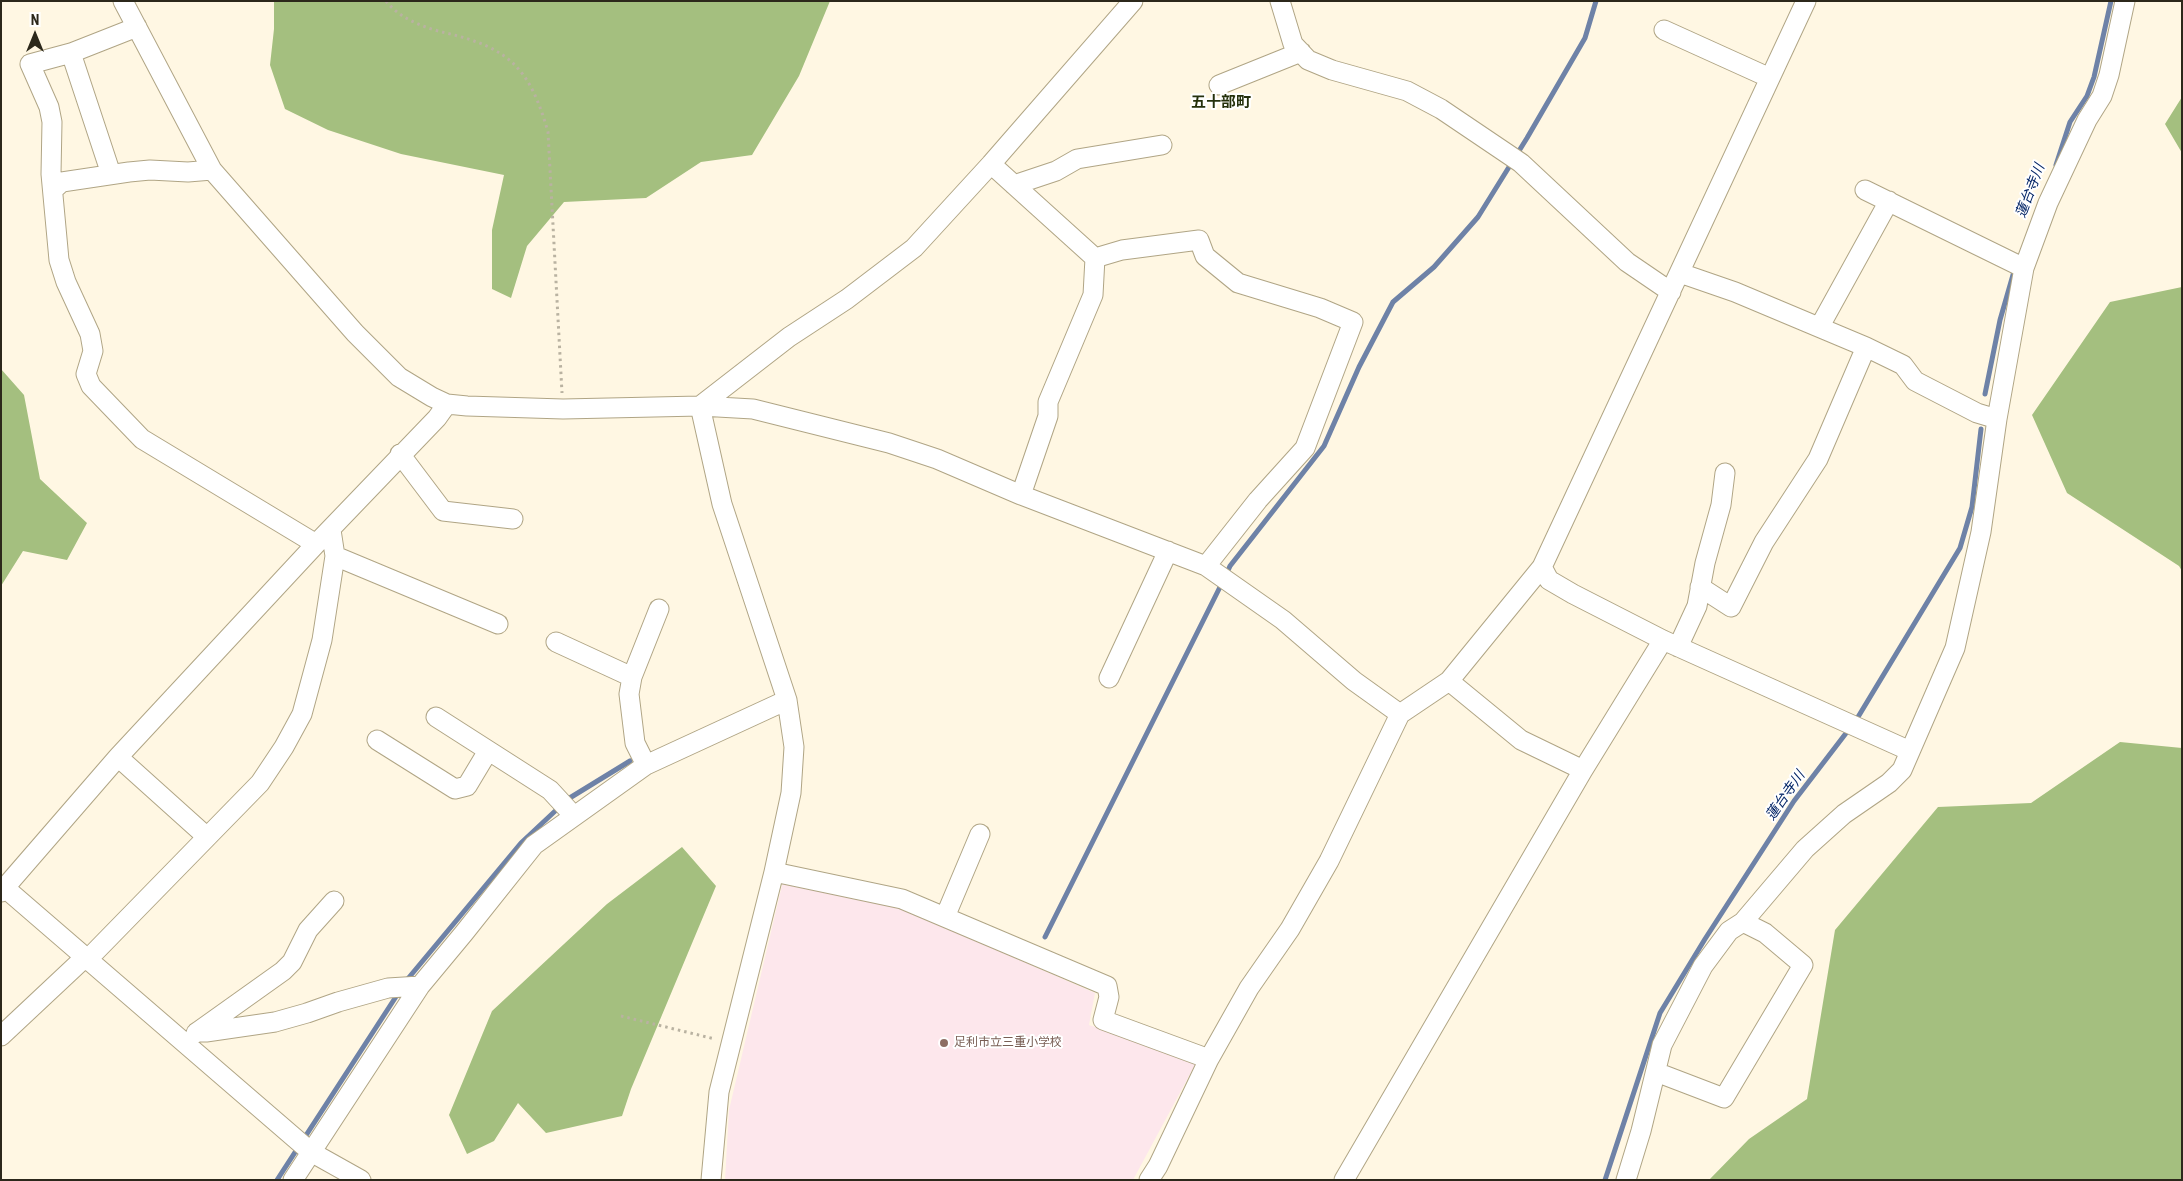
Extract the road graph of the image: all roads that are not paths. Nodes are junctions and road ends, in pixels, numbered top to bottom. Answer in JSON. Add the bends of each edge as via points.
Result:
{"nodes":[{"id":1,"x":123,"y":1,"type":"edge"},
{"id":2,"x":1280,"y":1,"type":"edge"},
{"id":3,"x":1806,"y":1,"type":"edge"},
{"id":4,"x":2125,"y":1,"type":"edge"},
{"id":5,"x":1135,"y":3,"type":"edge"},
{"id":6,"x":137,"y":27,"type":"junction"},
{"id":7,"x":1664,"y":30,"type":"dead end"},
{"id":8,"x":1301,"y":52,"type":"junction"},
{"id":9,"x":71,"y":53,"type":"junction"},
{"id":10,"x":1770,"y":78,"type":"junction"},
{"id":11,"x":1219,"y":85,"type":"dead end"},
{"id":12,"x":1162,"y":145,"type":"dead end"},
{"id":13,"x":991,"y":164,"type":"junction"},
{"id":14,"x":212,"y":170,"type":"junction"},
{"id":15,"x":110,"y":174,"type":"junction"},
{"id":16,"x":1014,"y":185,"type":"junction"},
{"id":17,"x":53,"y":190,"type":"junction"},
{"id":18,"x":1865,"y":190,"type":"dead end"},
{"id":19,"x":1889,"y":201,"type":"junction"},
{"id":20,"x":1095,"y":258,"type":"junction"},
{"id":21,"x":2024,"y":268,"type":"junction"},
{"id":22,"x":1680,"y":273,"type":"junction"},
{"id":23,"x":1671,"y":292,"type":"junction"},
{"id":24,"x":1820,"y":326,"type":"junction"},
{"id":25,"x":1866,"y":346,"type":"junction"},
{"id":26,"x":447,"y":404,"type":"junction"},
{"id":27,"x":700,"y":406,"type":"junction"},
{"id":28,"x":1998,"y":419,"type":"junction"},
{"id":29,"x":400,"y":454,"type":"junction"},
{"id":30,"x":1725,"y":473,"type":"dead end"},
{"id":31,"x":1021,"y":495,"type":"junction"},
{"id":32,"x":513,"y":519,"type":"dead end"},
{"id":33,"x":331,"y":530,"type":"junction"},
{"id":34,"x":316,"y":544,"type":"junction"},
{"id":35,"x":1168,"y":551,"type":"junction"},
{"id":36,"x":335,"y":556,"type":"junction"},
{"id":37,"x":1206,"y":566,"type":"junction"},
{"id":38,"x":1542,"y":567,"type":"junction"},
{"id":39,"x":1700,"y":587,"type":"junction"},
{"id":40,"x":659,"y":609,"type":"dead end"},
{"id":41,"x":498,"y":624,"type":"dead end"},
{"id":42,"x":556,"y":642,"type":"dead end"},
{"id":43,"x":1671,"y":643,"type":"junction"},
{"id":44,"x":632,"y":677,"type":"junction"},
{"id":45,"x":1109,"y":678,"type":"dead end"},
{"id":46,"x":1449,"y":681,"type":"junction"},
{"id":47,"x":787,"y":700,"type":"junction"},
{"id":48,"x":1400,"y":714,"type":"junction"},
{"id":49,"x":436,"y":718,"type":"dead end"},
{"id":50,"x":377,"y":740,"type":"dead end"},
{"id":51,"x":488,"y":751,"type":"junction"},
{"id":52,"x":1910,"y":751,"type":"junction"},
{"id":53,"x":118,"y":757,"type":"junction"},
{"id":54,"x":646,"y":765,"type":"junction"},
{"id":55,"x":1583,"y":770,"type":"junction"},
{"id":56,"x":574,"y":816,"type":"junction"},
{"id":57,"x":980,"y":834,"type":"dead end"},
{"id":58,"x":207,"y":837,"type":"junction"},
{"id":59,"x":774,"y":872,"type":"junction"},
{"id":60,"x":3,"y":890,"type":"edge"},
{"id":61,"x":334,"y":901,"type":"dead end"},
{"id":62,"x":945,"y":917,"type":"junction"},
{"id":63,"x":1743,"y":922,"type":"junction"},
{"id":64,"x":88,"y":959,"type":"junction"},
{"id":65,"x":420,"y":986,"type":"junction"},
{"id":66,"x":1,"y":1036,"type":"edge"},
{"id":67,"x":191,"y":1037,"type":"junction"},
{"id":68,"x":1210,"y":1059,"type":"junction"},
{"id":69,"x":1656,"y":1072,"type":"junction"},
{"id":70,"x":311,"y":1152,"type":"junction"},
{"id":71,"x":293,"y":1180,"type":"edge"},
{"id":72,"x":361,"y":1180,"type":"edge"},
{"id":73,"x":711,"y":1180,"type":"edge"},
{"id":74,"x":1149,"y":1180,"type":"edge"},
{"id":75,"x":1344,"y":1180,"type":"edge"},
{"id":76,"x":1626,"y":1180,"type":"edge"}],
"edges":[{"from":1,"to":6,"type":"street"},
{"from":2,"to":8,"type":"street","via":[[1293,44]]},
{"from":3,"to":10,"type":"street"},
{"from":4,"to":21,"type":"street","via":[[2102,96],[2087,120],[2048,203]]},
{"from":5,"to":13,"type":"street"},
{"from":6,"to":9,"type":"street"},
{"from":6,"to":14,"type":"street"},
{"from":7,"to":10,"type":"street"},
{"from":8,"to":11,"type":"street"},
{"from":8,"to":23,"type":"street","via":[[1308,60],[1332,70],[1407,91],[1441,109],[1521,163],[1627,262]]},
{"from":9,"to":15,"type":"street"},
{"from":9,"to":17,"type":"street","via":[[30,64],[49,107],[52,122]]},
{"from":10,"to":22,"type":"street"},
{"from":12,"to":16,"type":"street","via":[[1077,159],[1056,171]]},
{"from":13,"to":16,"type":"street"},
{"from":13,"to":27,"type":"street","via":[[914,248],[847,299],[789,337]]},
{"from":14,"to":15,"type":"street"},
{"from":14,"to":26,"type":"street","via":[[355,333],[399,377]]},
{"from":15,"to":17,"type":"street","via":[[62,182]]},
{"from":16,"to":20,"type":"street"},
{"from":17,"to":34,"type":"street","via":[[59,260],[90,334],[93,351],[86,374],[92,386],[142,439]]},
{"from":18,"to":19,"type":"street"},
{"from":19,"to":21,"type":"street"},
{"from":19,"to":24,"type":"street"},
{"from":20,"to":31,"type":"street","via":[[1093,295],[1048,402],[1048,416]]},
{"from":20,"to":37,"type":"street","via":[[1122,250],[1199,240],[1205,256],[1238,283],[1320,308],[1353,322],[1305,448],[1258,500]]},
{"from":21,"to":28,"type":"street"},
{"from":22,"to":23,"type":"street"},
{"from":22,"to":24,"type":"street"},
{"from":23,"to":38,"type":"street"},
{"from":24,"to":25,"type":"street"},
{"from":25,"to":28,"type":"street","via":[[1903,365],[1915,381]]},
{"from":25,"to":39,"type":"street","via":[[1818,459],[1764,542],[1731,607]]},
{"from":26,"to":27,"type":"street","via":[[564,409]]},
{"from":26,"to":29,"type":"street"},
{"from":27,"to":31,"type":"street","via":[[753,409],[889,443],[937,459]]},
{"from":27,"to":47,"type":"street","via":[[722,504]]},
{"from":28,"to":52,"type":"street","via":[[1981,532],[1955,648]]},
{"from":29,"to":32,"type":"street","via":[[443,511]]},
{"from":29,"to":33,"type":"street"},
{"from":30,"to":39,"type":"street","via":[[1721,505]]},
{"from":31,"to":35,"type":"street"},
{"from":33,"to":34,"type":"street"},
{"from":33,"to":36,"type":"street"},
{"from":34,"to":53,"type":"street"},
{"from":35,"to":37,"type":"street"},
{"from":35,"to":45,"type":"street"},
{"from":36,"to":41,"type":"street"},
{"from":36,"to":58,"type":"street","via":[[322,640],[302,714],[260,783]]},
{"from":37,"to":48,"type":"street","via":[[1283,620],[1354,681]]},
{"from":38,"to":43,"type":"street","via":[[1549,580],[1572,594]]},
{"from":38,"to":46,"type":"street"},
{"from":39,"to":43,"type":"street","via":[[1697,606]]},
{"from":40,"to":44,"type":"street"},
{"from":42,"to":44,"type":"street"},
{"from":43,"to":52,"type":"street"},
{"from":43,"to":55,"type":"street"},
{"from":44,"to":54,"type":"street","via":[[629,694],[634,734]]},
{"from":46,"to":48,"type":"street"},
{"from":46,"to":55,"type":"street","via":[[1521,740]]},
{"from":47,"to":54,"type":"street"},
{"from":47,"to":59,"type":"street","via":[[794,747],[791,784]]},
{"from":48,"to":68,"type":"street","via":[[1329,861],[1290,929],[1249,988]]},
{"from":49,"to":51,"type":"street"},
{"from":50,"to":51,"type":"street","via":[[455,789],[467,786]]},
{"from":51,"to":56,"type":"street","via":[[550,790]]},
{"from":52,"to":63,"type":"street","via":[[1902,770],[1844,814],[1805,849]]},
{"from":53,"to":58,"type":"street"},
{"from":53,"to":60,"type":"street"},
{"from":54,"to":56,"type":"street"},
{"from":55,"to":75,"type":"street"},
{"from":56,"to":65,"type":"street","via":[[534,844]]},
{"from":57,"to":62,"type":"street"},
{"from":58,"to":64,"type":"street"},
{"from":59,"to":62,"type":"street","via":[[902,899]]},
{"from":59,"to":73,"type":"street","via":[[719,1092]]},
{"from":60,"to":64,"type":"street"},
{"from":61,"to":67,"type":"street","via":[[308,930],[292,962],[283,971]]},
{"from":62,"to":68,"type":"street","via":[[1107,986],[1109,997],[1103,1020]]},
{"from":63,"to":69,"type":"street","via":[[1729,931],[1703,966],[1662,1045]]},
{"from":63,"to":69,"type":"street","via":[[1765,934],[1802,966],[1724,1098]]},
{"from":64,"to":66,"type":"street","via":[[80,962]]},
{"from":64,"to":67,"type":"street"},
{"from":65,"to":67,"type":"street","via":[[388,988],[275,1022]]},
{"from":65,"to":70,"type":"street"},
{"from":67,"to":70,"type":"street"},
{"from":68,"to":74,"type":"street"},
{"from":69,"to":76,"type":"street"},
{"from":70,"to":71,"type":"street"},
{"from":70,"to":72,"type":"street"}]}
